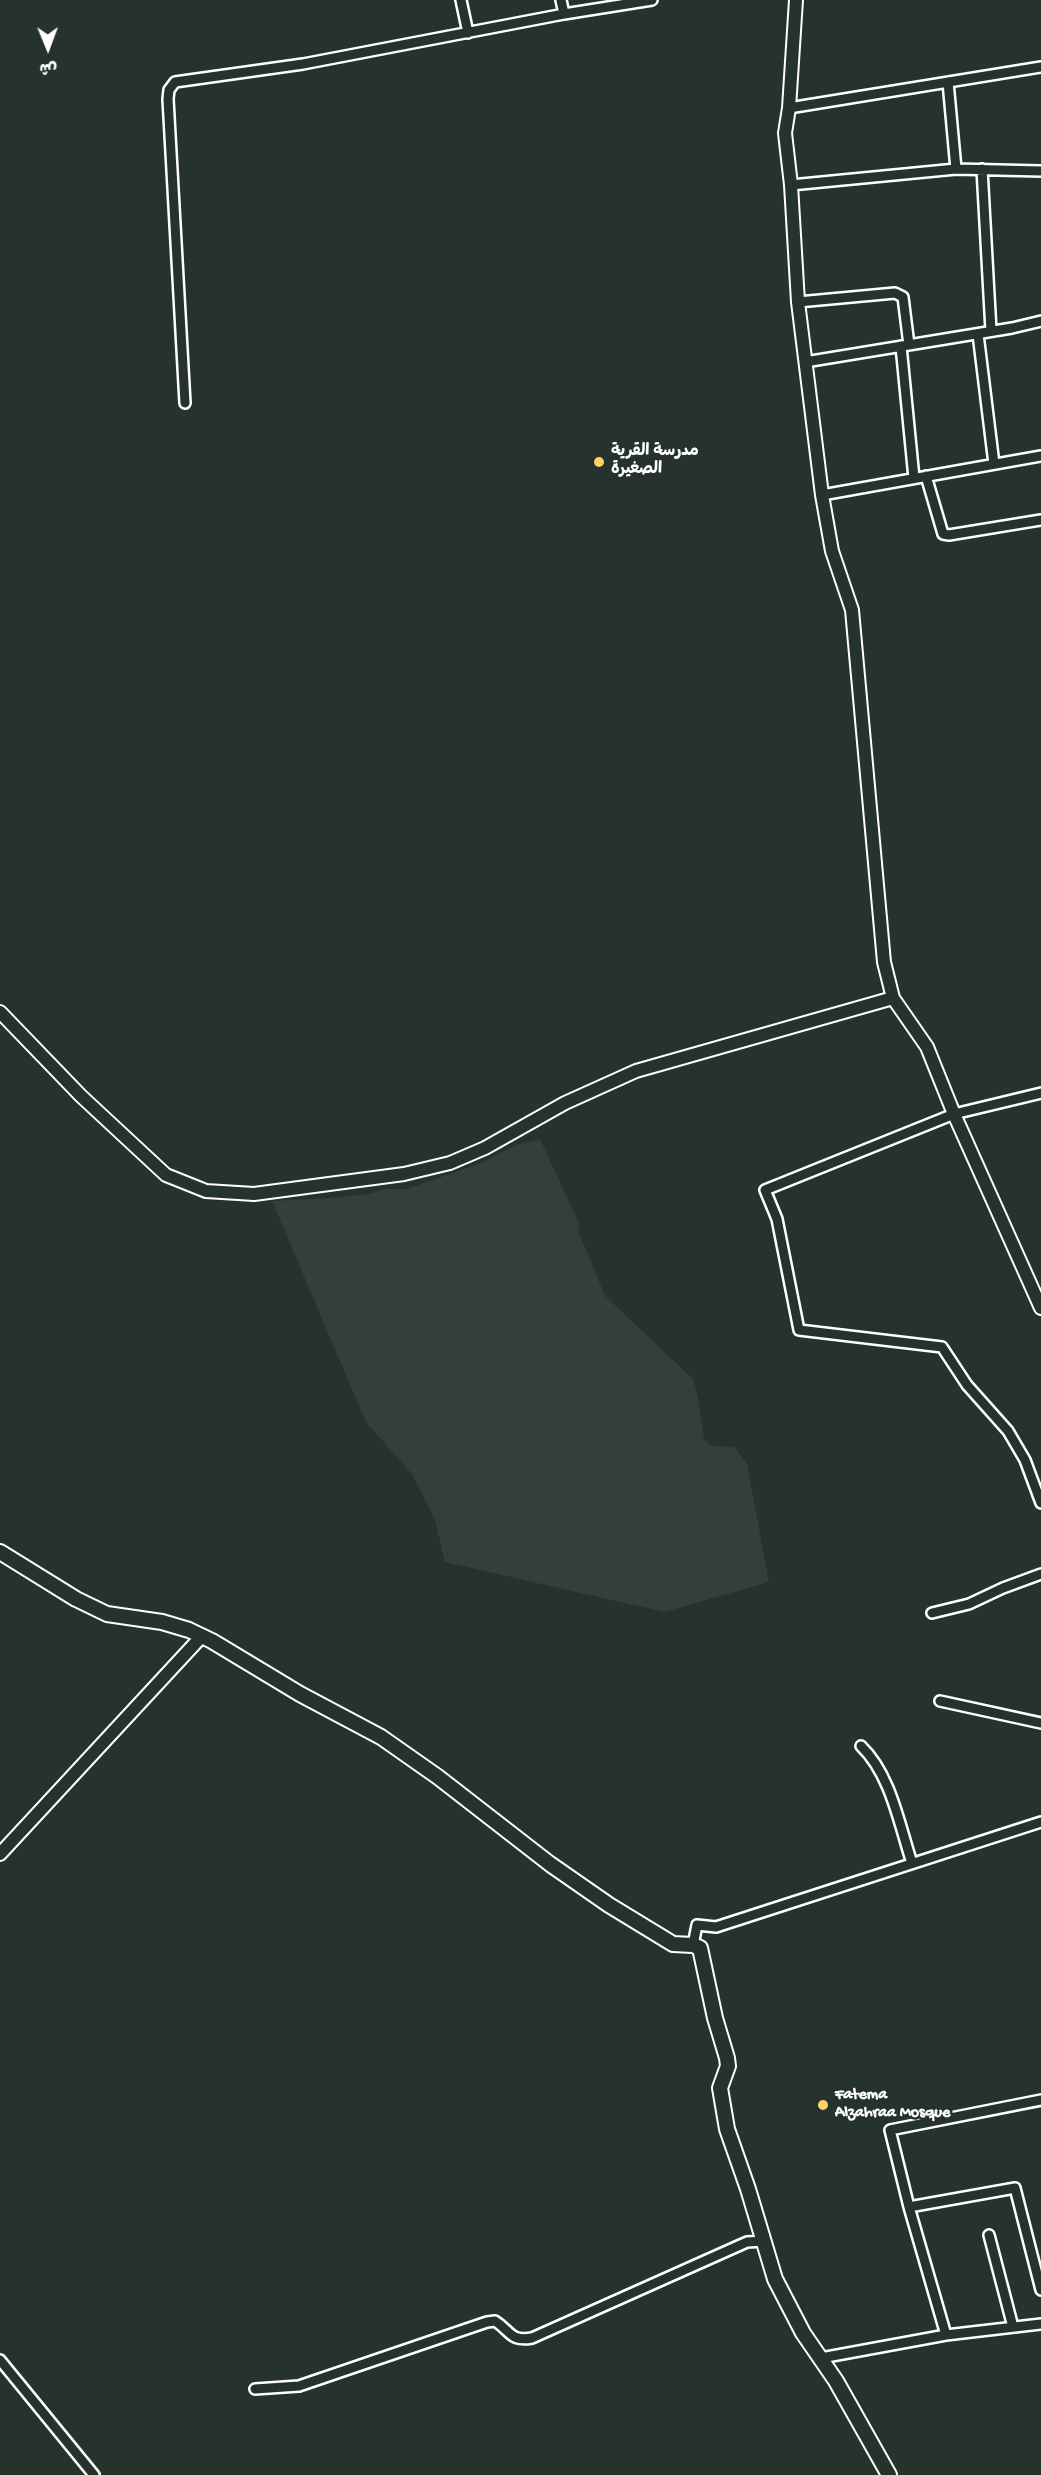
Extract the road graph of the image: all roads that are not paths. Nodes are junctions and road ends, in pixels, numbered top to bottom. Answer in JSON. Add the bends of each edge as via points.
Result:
{"nodes":[{"id":1,"x":461,"y":0,"type":"edge"},
{"id":2,"x":561,"y":0,"type":"edge"},
{"id":3,"x":650,"y":0,"type":"edge"},
{"id":4,"x":796,"y":0,"type":"edge"},
{"id":5,"x":564,"y":14,"type":"junction"},
{"id":6,"x":468,"y":33,"type":"junction"},
{"id":7,"x":1041,"y":67,"type":"edge"},
{"id":8,"x":948,"y":82,"type":"junction"},
{"id":9,"x":789,"y":108,"type":"junction"},
{"id":10,"x":956,"y":169,"type":"junction"},
{"id":11,"x":982,"y":169,"type":"junction"},
{"id":12,"x":1041,"y":171,"type":"edge"},
{"id":13,"x":790,"y":184,"type":"junction"},
{"id":14,"x":798,"y":303,"type":"junction"},
{"id":15,"x":1041,"y":321,"type":"edge"},
{"id":16,"x":991,"y":332,"type":"junction"},
{"id":17,"x":978,"y":334,"type":"junction"},
{"id":18,"x":905,"y":345,"type":"junction"},
{"id":19,"x":806,"y":362,"type":"junction"},
{"id":20,"x":185,"y":403,"type":"dead end"},
{"id":21,"x":1041,"y":456,"type":"edge"},
{"id":22,"x":994,"y":464,"type":"junction"},
{"id":23,"x":926,"y":476,"type":"junction"},
{"id":24,"x":914,"y":478,"type":"junction"},
{"id":25,"x":822,"y":495,"type":"junction"},
{"id":26,"x":1041,"y":520,"type":"edge"},
{"id":27,"x":893,"y":998,"type":"junction"},
{"id":28,"x":0,"y":1012,"type":"edge"},
{"id":29,"x":1041,"y":1093,"type":"edge"},
{"id":30,"x":954,"y":1114,"type":"junction"},
{"id":31,"x":1041,"y":1308,"type":"edge"},
{"id":32,"x":1041,"y":1503,"type":"edge"},
{"id":33,"x":0,"y":1552,"type":"edge"},
{"id":34,"x":1041,"y":1574,"type":"edge"},
{"id":35,"x":932,"y":1613,"type":"dead end"},
{"id":36,"x":202,"y":1636,"type":"junction"},
{"id":37,"x":940,"y":1701,"type":"dead end"},
{"id":38,"x":1041,"y":1723,"type":"edge"},
{"id":39,"x":861,"y":1746,"type":"dead end"},
{"id":40,"x":1041,"y":1822,"type":"edge"},
{"id":41,"x":0,"y":1854,"type":"edge"},
{"id":42,"x":912,"y":1863,"type":"junction"},
{"id":43,"x":693,"y":1945,"type":"junction"},
{"id":44,"x":1041,"y":2100,"type":"edge"},
{"id":45,"x":909,"y":2207,"type":"junction"},
{"id":46,"x":989,"y":2235,"type":"dead end"},
{"id":47,"x":764,"y":2241,"type":"junction"},
{"id":48,"x":1041,"y":2290,"type":"edge"},
{"id":49,"x":1041,"y":2324,"type":"edge"},
{"id":50,"x":1013,"y":2327,"type":"junction"},
{"id":51,"x":946,"y":2335,"type":"junction"},
{"id":52,"x":821,"y":2358,"type":"junction"},
{"id":53,"x":0,"y":2360,"type":"edge"},
{"id":54,"x":255,"y":2389,"type":"dead end"},
{"id":55,"x":94,"y":2475,"type":"edge"},
{"id":56,"x":889,"y":2475,"type":"edge"}],
"edges":[{"from":1,"to":6,"type":"street"},
{"from":2,"to":5,"type":"street"},
{"from":3,"to":5,"type":"street"},
{"from":4,"to":9,"type":"street"},
{"from":5,"to":6,"type":"street"},
{"from":6,"to":20,"type":"street","via":[[303,64],[175,82],[168,99]]},
{"from":7,"to":8,"type":"street"},
{"from":8,"to":9,"type":"street"},
{"from":8,"to":10,"type":"street"},
{"from":9,"to":13,"type":"street","via":[[785,133]]},
{"from":10,"to":11,"type":"street"},
{"from":10,"to":13,"type":"street"},
{"from":11,"to":12,"type":"street"},
{"from":11,"to":16,"type":"street"},
{"from":13,"to":14,"type":"street"},
{"from":14,"to":18,"type":"street","via":[[895,293],[903,297]]},
{"from":14,"to":19,"type":"street"},
{"from":15,"to":16,"type":"street"},
{"from":16,"to":17,"type":"street"},
{"from":17,"to":18,"type":"street"},
{"from":17,"to":22,"type":"street"},
{"from":18,"to":19,"type":"street"},
{"from":18,"to":24,"type":"street"},
{"from":19,"to":25,"type":"street"},
{"from":21,"to":22,"type":"street"},
{"from":22,"to":23,"type":"street"},
{"from":23,"to":24,"type":"street"},
{"from":23,"to":26,"type":"street","via":[[943,534]]},
{"from":24,"to":25,"type":"street"},
{"from":25,"to":27,"type":"street","via":[[832,551],[852,610],[884,962]]},
{"from":27,"to":28,"type":"street","via":[[636,1071],[450,1163],[404,1174],[254,1194],[206,1191],[166,1175],[81,1096]]},
{"from":27,"to":30,"type":"street","via":[[927,1047]]},
{"from":29,"to":30,"type":"street"},
{"from":30,"to":31,"type":"street"},
{"from":30,"to":32,"type":"street","via":[[765,1190],[777,1220],[799,1330],[942,1347],[967,1385],[1008,1431],[1025,1460]]},
{"from":33,"to":36,"type":"main road","via":[[107,1614],[162,1622]]},
{"from":34,"to":35,"type":"street","via":[[969,1604]]},
{"from":36,"to":41,"type":"street"},
{"from":36,"to":43,"type":"main road","via":[[381,1737],[619,1911],[673,1944]]},
{"from":37,"to":38,"type":"street"},
{"from":39,"to":42,"type":"street","via":[[874,1758],[889,1791]]},
{"from":40,"to":42,"type":"street"},
{"from":42,"to":43,"type":"street","via":[[716,1927],[698,1925]]},
{"from":43,"to":47,"type":"main road","via":[[700,1948],[703,1956],[727,2058],[720,2088],[726,2129]]},
{"from":44,"to":45,"type":"street","via":[[890,2130]]},
{"from":45,"to":48,"type":"street","via":[[1015,2188]]},
{"from":45,"to":51,"type":"street"},
{"from":46,"to":50,"type":"street"},
{"from":47,"to":52,"type":"main road","via":[[775,2279]]},
{"from":47,"to":54,"type":"street","via":[[747,2242],[532,2338],[520,2340],[495,2321],[487,2322],[299,2386]]},
{"from":49,"to":50,"type":"street"},
{"from":50,"to":51,"type":"street"},
{"from":51,"to":52,"type":"street"},
{"from":52,"to":56,"type":"main road"},
{"from":53,"to":55,"type":"street"}]}
